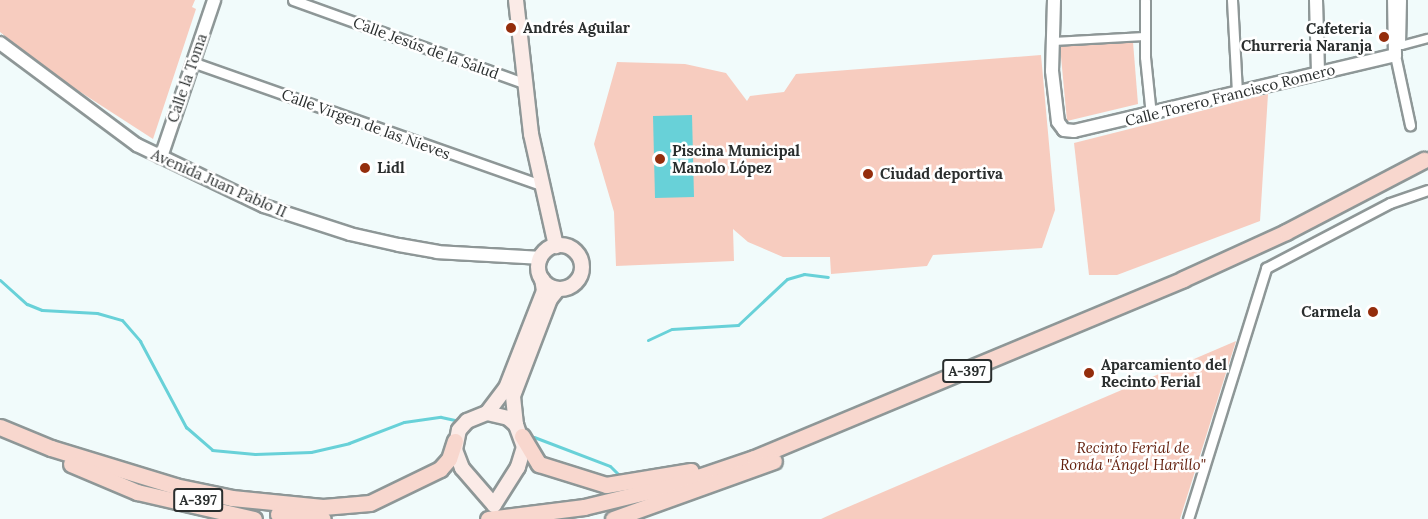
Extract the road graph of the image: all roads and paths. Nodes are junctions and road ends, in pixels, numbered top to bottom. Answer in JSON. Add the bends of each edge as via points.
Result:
{"nodes":[{"id":1,"x":214,"y":0,"type":"edge"},
{"id":2,"x":294,"y":0,"type":"edge"},
{"id":3,"x":516,"y":0,"type":"edge"},
{"id":4,"x":1054,"y":0,"type":"edge"},
{"id":5,"x":1145,"y":0,"type":"edge"},
{"id":6,"x":1232,"y":0,"type":"edge"},
{"id":7,"x":1316,"y":0,"type":"edge"},
{"id":8,"x":1394,"y":0,"type":"edge"},
{"id":9,"x":1402,"y":0,"type":"edge"},
{"id":10,"x":1144,"y":36,"type":"junction"},
{"id":11,"x":1428,"y":38,"type":"edge"},
{"id":12,"x":1053,"y":41,"type":"junction"},
{"id":13,"x":0,"y":43,"type":"edge"},
{"id":14,"x":1395,"y":55,"type":"junction"},
{"id":15,"x":192,"y":62,"type":"junction"},
{"id":16,"x":1318,"y":73,"type":"junction"},
{"id":17,"x":524,"y":83,"type":"junction"},
{"id":18,"x":1237,"y":93,"type":"junction"},
{"id":19,"x":1151,"y":115,"type":"junction"},
{"id":20,"x":1410,"y":125,"type":"dead end"},
{"id":21,"x":161,"y":157,"type":"junction"},
{"id":22,"x":1424,"y":160,"type":"dead end"},
{"id":23,"x":541,"y":185,"type":"junction"},
{"id":24,"x":1428,"y":190,"type":"edge"},
{"id":25,"x":556,"y":246,"type":"junction"},
{"id":26,"x":541,"y":258,"type":"junction"},
{"id":27,"x":542,"y":279,"type":"junction"},
{"id":28,"x":558,"y":289,"type":"junction"},
{"id":29,"x":976,"y":367,"type":"junction"},
{"id":30,"x":908,"y":396,"type":"junction"},
{"id":31,"x":487,"y":413,"type":"junction"},
{"id":32,"x":0,"y":427,"type":"edge"},
{"id":33,"x":519,"y":431,"type":"junction"},
{"id":34,"x":0,"y":435,"type":"edge"},
{"id":35,"x":455,"y":441,"type":"junction"},
{"id":36,"x":76,"y":466,"type":"junction"},
{"id":37,"x":468,"y":475,"type":"junction"},
{"id":38,"x":510,"y":475,"type":"junction"},
{"id":39,"x":254,"y":519,"type":"edge"},
{"id":40,"x":323,"y":519,"type":"edge"},
{"id":41,"x":488,"y":519,"type":"edge"},
{"id":42,"x":613,"y":519,"type":"edge"},
{"id":43,"x":1188,"y":519,"type":"edge"}],
"edges":[{"from":1,"to":15,"type":"street","name":"Calle la Toma"},
{"from":2,"to":17,"type":"street","name":"Calle Jesús de la Salud"},
{"from":3,"to":17,"type":"main road"},
{"from":4,"to":12,"type":"street"},
{"from":5,"to":10,"type":"street"},
{"from":6,"to":18,"type":"street"},
{"from":7,"to":16,"type":"street"},
{"from":8,"to":14,"type":"street"},
{"from":9,"to":11,"type":"street","via":[[1401,45]]},
{"from":10,"to":12,"type":"street"},
{"from":10,"to":19,"type":"street"},
{"from":12,"to":19,"type":"street","name":"Calle Torero Francisco Romero","via":[[1058,122],[1064,130]]},
{"from":13,"to":21,"type":"street","name":"Avenida Juan Pablo II","via":[[137,146]]},
{"from":14,"to":16,"type":"street","name":"Calle Torero Francisco Romero"},
{"from":14,"to":20,"type":"street"},
{"from":15,"to":21,"type":"street","name":"Calle la Toma"},
{"from":15,"to":23,"type":"street","name":"Calle Virgen de las Nieves"},
{"from":16,"to":18,"type":"street","name":"Calle Torero Francisco Romero"},
{"from":17,"to":23,"type":"main road"},
{"from":18,"to":19,"type":"street","name":"Calle Torero Francisco Romero"},
{"from":21,"to":26,"type":"street","name":"Avenida Juan Pablo II","via":[[264,206],[350,234],[437,252]]},
{"from":22,"to":29,"type":"main road","number":"A-397","via":[[1286,232]]},
{"from":23,"to":25,"type":"main road"},
{"from":24,"to":43,"type":"street","via":[[1390,203],[1266,268]]},
{"from":25,"to":26,"type":"main road"},
{"from":25,"to":28,"type":"main road","via":[[575,251],[582,266],[576,282]]},
{"from":26,"to":27,"type":"main road"},
{"from":27,"to":28,"type":"main road"},
{"from":27,"to":31,"type":"main road","via":[[544,291],[506,388]]},
{"from":28,"to":33,"type":"main road","via":[[550,299],[513,396]]},
{"from":29,"to":30,"type":"main road","number":"A-397"},
{"from":29,"to":33,"type":"main road","via":[[727,459],[636,482],[606,485],[554,471],[534,459]]},
{"from":30,"to":41,"type":"main road","number":"A-397","via":[[674,485],[584,507]]},
{"from":30,"to":42,"type":"main road","via":[[859,426],[732,478]]},
{"from":31,"to":33,"type":"main road","via":[[508,418]]},
{"from":31,"to":35,"type":"main road","via":[[466,421]]},
{"from":32,"to":35,"type":"main road","via":[[51,448],[175,486],[232,498],[323,507],[370,503],[440,469],[449,459]]},
{"from":33,"to":38,"type":"main road","via":[[522,458]]},
{"from":34,"to":36,"type":"main road","number":"A-397"},
{"from":35,"to":37,"type":"main road","via":[[457,460]]},
{"from":36,"to":39,"type":"main road","via":[[138,492]]},
{"from":36,"to":40,"type":"main road","number":"A-397","via":[[202,500]]},
{"from":37,"to":38,"type":"main road","via":[[489,482]]},
{"from":37,"to":38,"type":"main road","via":[[494,505]]}]}
